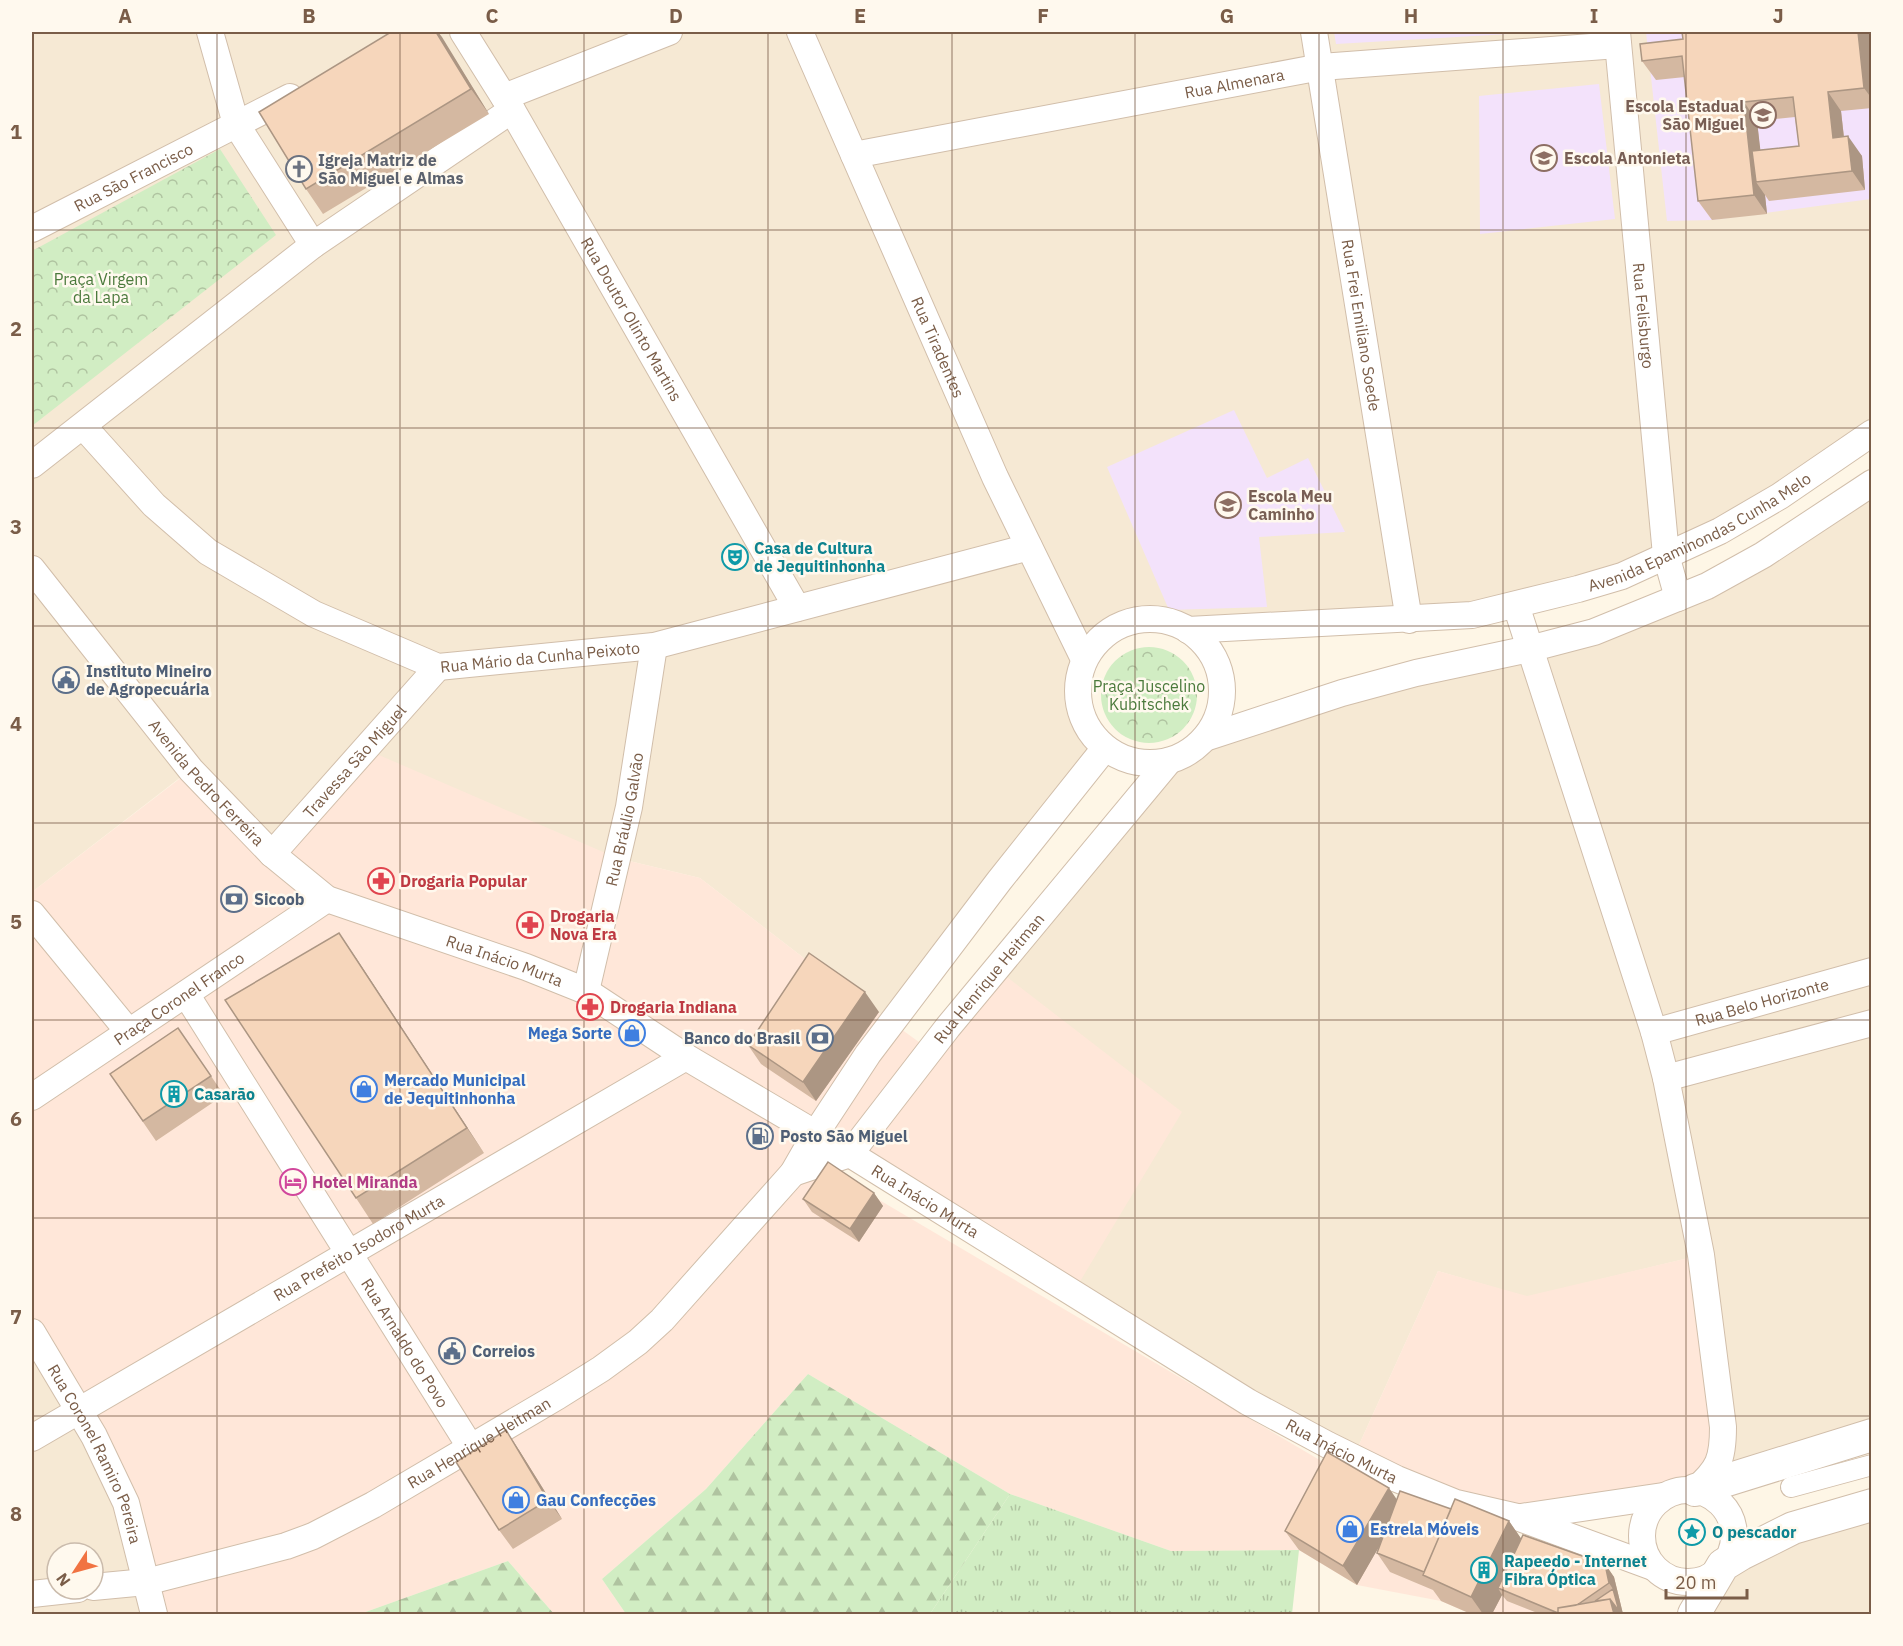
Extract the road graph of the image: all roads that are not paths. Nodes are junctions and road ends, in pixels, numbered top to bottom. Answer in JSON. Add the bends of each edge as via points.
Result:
{"nodes":[{"id":1,"x":210,"y":32,"type":"edge"},
{"id":2,"x":463,"y":32,"type":"edge"},
{"id":3,"x":669,"y":32,"type":"edge"},
{"id":4,"x":800,"y":32,"type":"edge"},
{"id":5,"x":1314,"y":32,"type":"edge"},
{"id":6,"x":1618,"y":38,"type":"edge"},
{"id":7,"x":1321,"y":67,"type":"junction"},
{"id":8,"x":308,"y":88,"type":"edge"},
{"id":9,"x":508,"y":104,"type":"junction"},
{"id":10,"x":236,"y":124,"type":"junction"},
{"id":11,"x":854,"y":154,"type":"junction"},
{"id":12,"x":32,"y":229,"type":"edge"},
{"id":13,"x":313,"y":245,"type":"junction"},
{"id":14,"x":83,"y":426,"type":"junction"},
{"id":15,"x":1872,"y":433,"type":"edge"},
{"id":16,"x":32,"y":465,"type":"edge"},
{"id":17,"x":1872,"y":483,"type":"edge"},
{"id":18,"x":1029,"y":547,"type":"junction"},
{"id":19,"x":1666,"y":555,"type":"junction"},
{"id":20,"x":32,"y":569,"type":"edge"},
{"id":21,"x":1678,"y":598,"type":"junction"},
{"id":22,"x":1516,"y":605,"type":"junction"},
{"id":23,"x":797,"y":608,"type":"junction"},
{"id":24,"x":1409,"y":620,"type":"junction"},
{"id":25,"x":1188,"y":630,"type":"junction"},
{"id":26,"x":654,"y":646,"type":"junction"},
{"id":27,"x":1529,"y":649,"type":"junction"},
{"id":28,"x":1084,"y":659,"type":"junction"},
{"id":29,"x":438,"y":667,"type":"junction"},
{"id":30,"x":1205,"y":738,"type":"junction"},
{"id":31,"x":1106,"y":748,"type":"junction"},
{"id":32,"x":1169,"y":761,"type":"junction"},
{"id":33,"x":272,"y":854,"type":"junction"},
{"id":34,"x":327,"y":899,"type":"junction"},
{"id":35,"x":32,"y":914,"type":"edge"},
{"id":36,"x":1872,"y":971,"type":"edge"},
{"id":37,"x":586,"y":991,"type":"junction"},
{"id":38,"x":186,"y":994,"type":"junction"},
{"id":39,"x":1872,"y":1023,"type":"edge"},
{"id":40,"x":128,"y":1031,"type":"junction"},
{"id":41,"x":1654,"y":1032,"type":"junction"},
{"id":42,"x":686,"y":1057,"type":"junction"},
{"id":43,"x":1666,"y":1078,"type":"junction"},
{"id":44,"x":32,"y":1097,"type":"edge"},
{"id":45,"x":816,"y":1134,"type":"junction"},
{"id":46,"x":850,"y":1154,"type":"junction"},
{"id":47,"x":794,"y":1173,"type":"junction"},
{"id":48,"x":348,"y":1252,"type":"junction"},
{"id":49,"x":32,"y":1332,"type":"edge"},
{"id":50,"x":79,"y":1410,"type":"junction"},
{"id":51,"x":1872,"y":1435,"type":"edge"},
{"id":52,"x":32,"y":1438,"type":"edge"},
{"id":53,"x":471,"y":1448,"type":"junction"},
{"id":54,"x":1872,"y":1465,"type":"edge"},
{"id":55,"x":1872,"y":1476,"type":"edge"},
{"id":56,"x":1695,"y":1490,"type":"junction"},
{"id":57,"x":1663,"y":1496,"type":"junction"},
{"id":58,"x":1872,"y":1504,"type":"edge"},
{"id":59,"x":1517,"y":1517,"type":"junction"},
{"id":60,"x":1723,"y":1565,"type":"junction"},
{"id":61,"x":1653,"y":1567,"type":"junction"},
{"id":62,"x":146,"y":1582,"type":"junction"},
{"id":63,"x":105,"y":1586,"type":"edge"},
{"id":64,"x":154,"y":1614,"type":"edge"},
{"id":65,"x":1694,"y":1614,"type":"edge"}],
"edges":[{"from":1,"to":10,"type":"street"},
{"from":2,"to":9,"type":"street","name":"Rua Doutor Olinto Martins"},
{"from":3,"to":9,"type":"street"},
{"from":4,"to":11,"type":"street","name":"Rua Tiradentes"},
{"from":5,"to":7,"type":"street","name":"Rua Frei Emiliano Soede"},
{"from":6,"to":7,"type":"street","name":"Rua Almenara"},
{"from":6,"to":19,"type":"street","name":"Rua Felisburgo"},
{"from":7,"to":11,"type":"street","name":"Rua Almenara"},
{"from":7,"to":24,"type":"street","name":"Rua Frei Emiliano Soede"},
{"from":8,"to":10,"type":"street","name":"Rua São Francisco"},
{"from":9,"to":13,"type":"street"},
{"from":9,"to":23,"type":"street","name":"Rua Doutor Olinto Martins"},
{"from":10,"to":12,"type":"street","name":"Rua São Francisco"},
{"from":10,"to":13,"type":"street"},
{"from":11,"to":18,"type":"street","name":"Rua Tiradentes"},
{"from":13,"to":14,"type":"street"},
{"from":14,"to":16,"type":"street"},
{"from":14,"to":29,"type":"street","name":"Rua Mário da Cunha Peixoto","via":[[154,504],[208,552],[314,614]]},
{"from":15,"to":19,"type":"street","name":"Avenida Epaminondas Cunha Melo","via":[[1780,496],[1720,531]]},
{"from":17,"to":21,"type":"street","via":[[1763,555]]},
{"from":18,"to":23,"type":"street","name":"Rua Mário da Cunha Peixoto"},
{"from":18,"to":28,"type":"street","name":"Rua Tiradentes"},
{"from":19,"to":21,"type":"street","name":"Rua Felisburgo"},
{"from":19,"to":22,"type":"street","name":"Avenida Epaminondas Cunha Melo","via":[[1622,576]]},
{"from":20,"to":33,"type":"street","name":"Avenida Pedro Ferreira","via":[[190,770]]},
{"from":21,"to":27,"type":"street","via":[[1594,632]]},
{"from":22,"to":24,"type":"street","via":[[1472,615]]},
{"from":22,"to":27,"type":"street"},
{"from":23,"to":26,"type":"street","name":"Rua Mário da Cunha Peixoto"},
{"from":24,"to":25,"type":"street"},
{"from":25,"to":28,"type":"street","via":[[1166,620],[1142,619],[1118,625],[1098,639]]},
{"from":25,"to":30,"type":"street","via":[[1207,646],[1218,668],[1222,693],[1218,717]]},
{"from":26,"to":29,"type":"street","name":"Rua Mário da Cunha Peixoto"},
{"from":26,"to":37,"type":"street","name":"Rua Bráulio Galvão","via":[[629,807]]},
{"from":27,"to":30,"type":"street","via":[[1416,672]]},
{"from":27,"to":41,"type":"street"},
{"from":28,"to":31,"type":"street","via":[[1078,683],[1079,708],[1089,730]]},
{"from":29,"to":33,"type":"street","name":"Travessa São Miguel"},
{"from":30,"to":32,"type":"street","via":[[1189,753]]},
{"from":31,"to":32,"type":"street","via":[[1125,759],[1148,764]]},
{"from":31,"to":45,"type":"street","name":"Rua Henrique Heitman","via":[[868,1054]]},
{"from":32,"to":46,"type":"street","name":"Rua Henrique Heitman","via":[[948,1027]]},
{"from":33,"to":34,"type":"street","name":"Avenida Pedro Ferreira"},
{"from":34,"to":37,"type":"street","name":"Rua Inácio Murta"},
{"from":34,"to":38,"type":"street","name":"Praça Coronel Franco"},
{"from":35,"to":40,"type":"street"},
{"from":36,"to":41,"type":"street","name":"Rua Belo Horizonte"},
{"from":37,"to":42,"type":"street","name":"Rua Inácio Murta"},
{"from":38,"to":40,"type":"street","name":"Praça Coronel Franco"},
{"from":38,"to":48,"type":"street","name":"Rua Arnaldo do Povo"},
{"from":39,"to":43,"type":"street"},
{"from":40,"to":44,"type":"street","name":"Praça Coronel Franco"},
{"from":41,"to":43,"type":"street"},
{"from":42,"to":45,"type":"street","name":"Rua Inácio Murta"},
{"from":42,"to":48,"type":"street","name":"Rua Prefeito Isodoro Murta"},
{"from":43,"to":56,"type":"street","via":[[1701,1255],[1724,1427],[1723,1452],[1711,1476]]},
{"from":45,"to":46,"type":"street","name":"Rua Inácio Murta"},
{"from":45,"to":47,"type":"street","name":"Rua Henrique Heitman"},
{"from":46,"to":47,"type":"street","name":"Rua Henrique Heitman"},
{"from":46,"to":59,"type":"street","name":"Rua Inácio Murta","via":[[1248,1402],[1397,1479],[1456,1503]]},
{"from":47,"to":53,"type":"street","name":"Rua Henrique Heitman","via":[[638,1342],[593,1375]]},
{"from":48,"to":50,"type":"street","name":"Rua Prefeito Isodoro Murta"},
{"from":48,"to":53,"type":"street","name":"Rua Arnaldo do Povo"},
{"from":49,"to":50,"type":"street","name":"Rua Coronel Ramiro Pereira"},
{"from":50,"to":52,"type":"street","name":"Rua Prefeito Isodoro Murta"},
{"from":50,"to":62,"type":"street","name":"Rua Coronel Ramiro Pereira","via":[[126,1503]]},
{"from":51,"to":56,"type":"street"},
{"from":53,"to":62,"type":"street","name":"Rua Henrique Heitman","via":[[314,1536]]},
{"from":54,"to":55,"type":"street","via":[[1793,1492]]},
{"from":56,"to":57,"type":"street"},
{"from":56,"to":60,"type":"street","via":[[1723,1506],[1731,1520],[1734,1536]]},
{"from":57,"to":59,"type":"street"},
{"from":57,"to":61,"type":"street","via":[[1651,1507],[1644,1522],[1643,1545]]},
{"from":58,"to":60,"type":"street","via":[[1793,1528]]},
{"from":59,"to":61,"type":"street"},
{"from":60,"to":61,"type":"street","via":[[1712,1576],[1681,1582]]},
{"from":60,"to":65,"type":"street"},
{"from":62,"to":63,"type":"street","name":"Rua Henrique Heitman"},
{"from":62,"to":64,"type":"street","name":"Rua Coronel Ramiro Pereira"}]}
